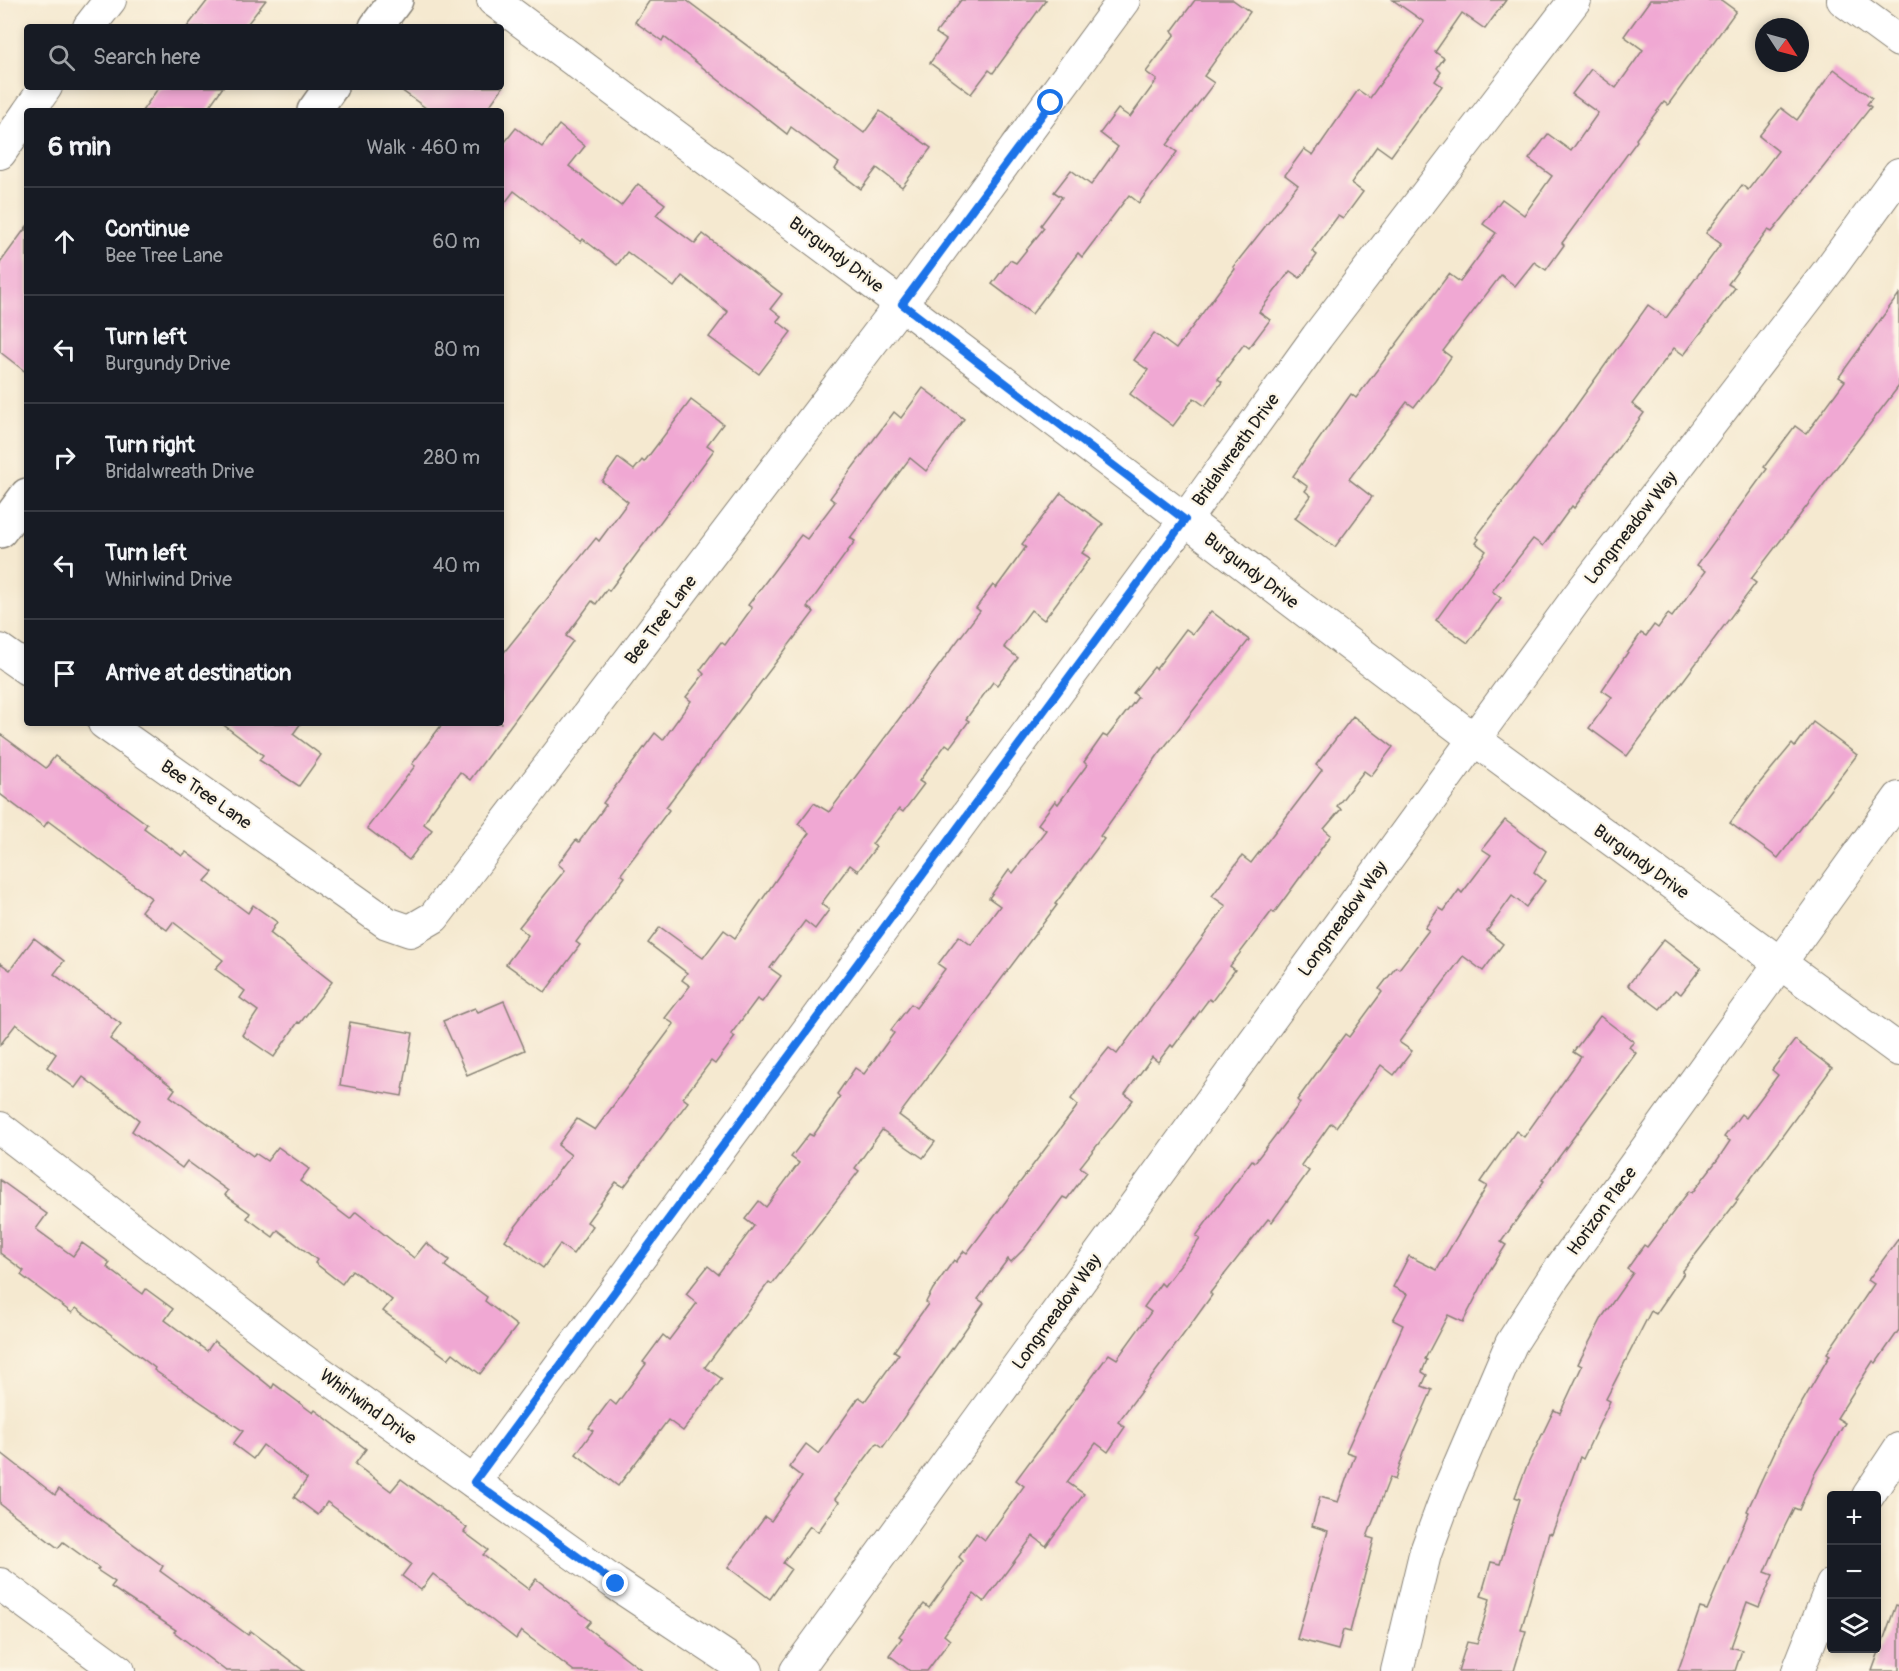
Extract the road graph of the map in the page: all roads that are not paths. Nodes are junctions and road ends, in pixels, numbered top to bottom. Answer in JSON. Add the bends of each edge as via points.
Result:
{"nodes":[{"id":1,"x":110,"y":0,"type":"edge"},
{"id":2,"x":396,"y":0,"type":"edge"},
{"id":3,"x":493,"y":0,"type":"edge"},
{"id":4,"x":1124,"y":0,"type":"edge"},
{"id":5,"x":1575,"y":0,"type":"edge"},
{"id":6,"x":1843,"y":0,"type":"edge"},
{"id":7,"x":91,"y":24,"type":"edge"},
{"id":8,"x":378,"y":24,"type":"edge"},
{"id":9,"x":1899,"y":41,"type":"edge"},
{"id":10,"x":44,"y":90,"type":"edge"},
{"id":11,"x":329,"y":90,"type":"edge"},
{"id":12,"x":31,"y":108,"type":"edge"},
{"id":13,"x":316,"y":108,"type":"edge"},
{"id":14,"x":24,"y":119,"type":"edge"},
{"id":15,"x":0,"y":153,"type":"edge"},
{"id":16,"x":1899,"y":174,"type":"edge"},
{"id":17,"x":902,"y":304,"type":"junction"},
{"id":18,"x":24,"y":499,"type":"edge"},
{"id":19,"x":1185,"y":520,"type":"junction"},
{"id":20,"x":0,"y":531,"type":"edge"},
{"id":21,"x":0,"y":650,"type":"edge"},
{"id":22,"x":24,"y":667,"type":"edge"},
{"id":23,"x":108,"y":726,"type":"edge"},
{"id":24,"x":1474,"y":739,"type":"junction"},
{"id":25,"x":1899,"y":798,"type":"edge"},
{"id":26,"x":1780,"y":965,"type":"junction"},
{"id":27,"x":1899,"y":1050,"type":"edge"},
{"id":28,"x":0,"y":1128,"type":"edge"},
{"id":29,"x":1899,"y":1449,"type":"edge"},
{"id":30,"x":474,"y":1482,"type":"junction"},
{"id":31,"x":1871,"y":1491,"type":"edge"},
{"id":32,"x":0,"y":1584,"type":"edge"},
{"id":33,"x":1827,"y":1598,"type":"edge"},
{"id":34,"x":119,"y":1671,"type":"edge"},
{"id":35,"x":747,"y":1671,"type":"edge"},
{"id":36,"x":796,"y":1671,"type":"edge"},
{"id":37,"x":1397,"y":1671,"type":"edge"},
{"id":38,"x":1798,"y":1671,"type":"edge"}],
"edges":[{"from":1,"to":7,"type":"street"},
{"from":2,"to":8,"type":"street"},
{"from":3,"to":17,"type":"street","name":"Burgundy Drive"},
{"from":4,"to":17,"type":"street","name":"Bee Tree Lane"},
{"from":5,"to":19,"type":"street","name":"Bridalwreath Drive","via":[[1317,337]]},
{"from":6,"to":9,"type":"street"},
{"from":10,"to":12,"type":"street"},
{"from":11,"to":13,"type":"street"},
{"from":14,"to":15,"type":"street"},
{"from":16,"to":24,"type":"street","name":"Longmeadow Way"},
{"from":17,"to":19,"type":"street","name":"Burgundy Drive"},
{"from":17,"to":23,"type":"street","name":"Bee Tree Lane","via":[[434,917],[410,931],[387,923]]},
{"from":18,"to":20,"type":"street"},
{"from":19,"to":24,"type":"street","name":"Burgundy Drive"},
{"from":19,"to":30,"type":"street","name":"Bridalwreath Drive"},
{"from":21,"to":22,"type":"street"},
{"from":24,"to":26,"type":"street","name":"Burgundy Drive"},
{"from":24,"to":36,"type":"street","name":"Longmeadow Way"},
{"from":25,"to":26,"type":"street","name":"Horizon Place"},
{"from":26,"to":27,"type":"street","name":"Burgundy Drive"},
{"from":26,"to":37,"type":"street","name":"Horizon Place","via":[[1554,1277],[1511,1344],[1425,1554]]},
{"from":28,"to":30,"type":"street","name":"Whirlwind Drive","via":[[282,1345]]},
{"from":29,"to":31,"type":"street"},
{"from":30,"to":35,"type":"street","name":"Whirlwind Drive","via":[[616,1584]]},
{"from":32,"to":34,"type":"street"},
{"from":33,"to":38,"type":"street"}]}
